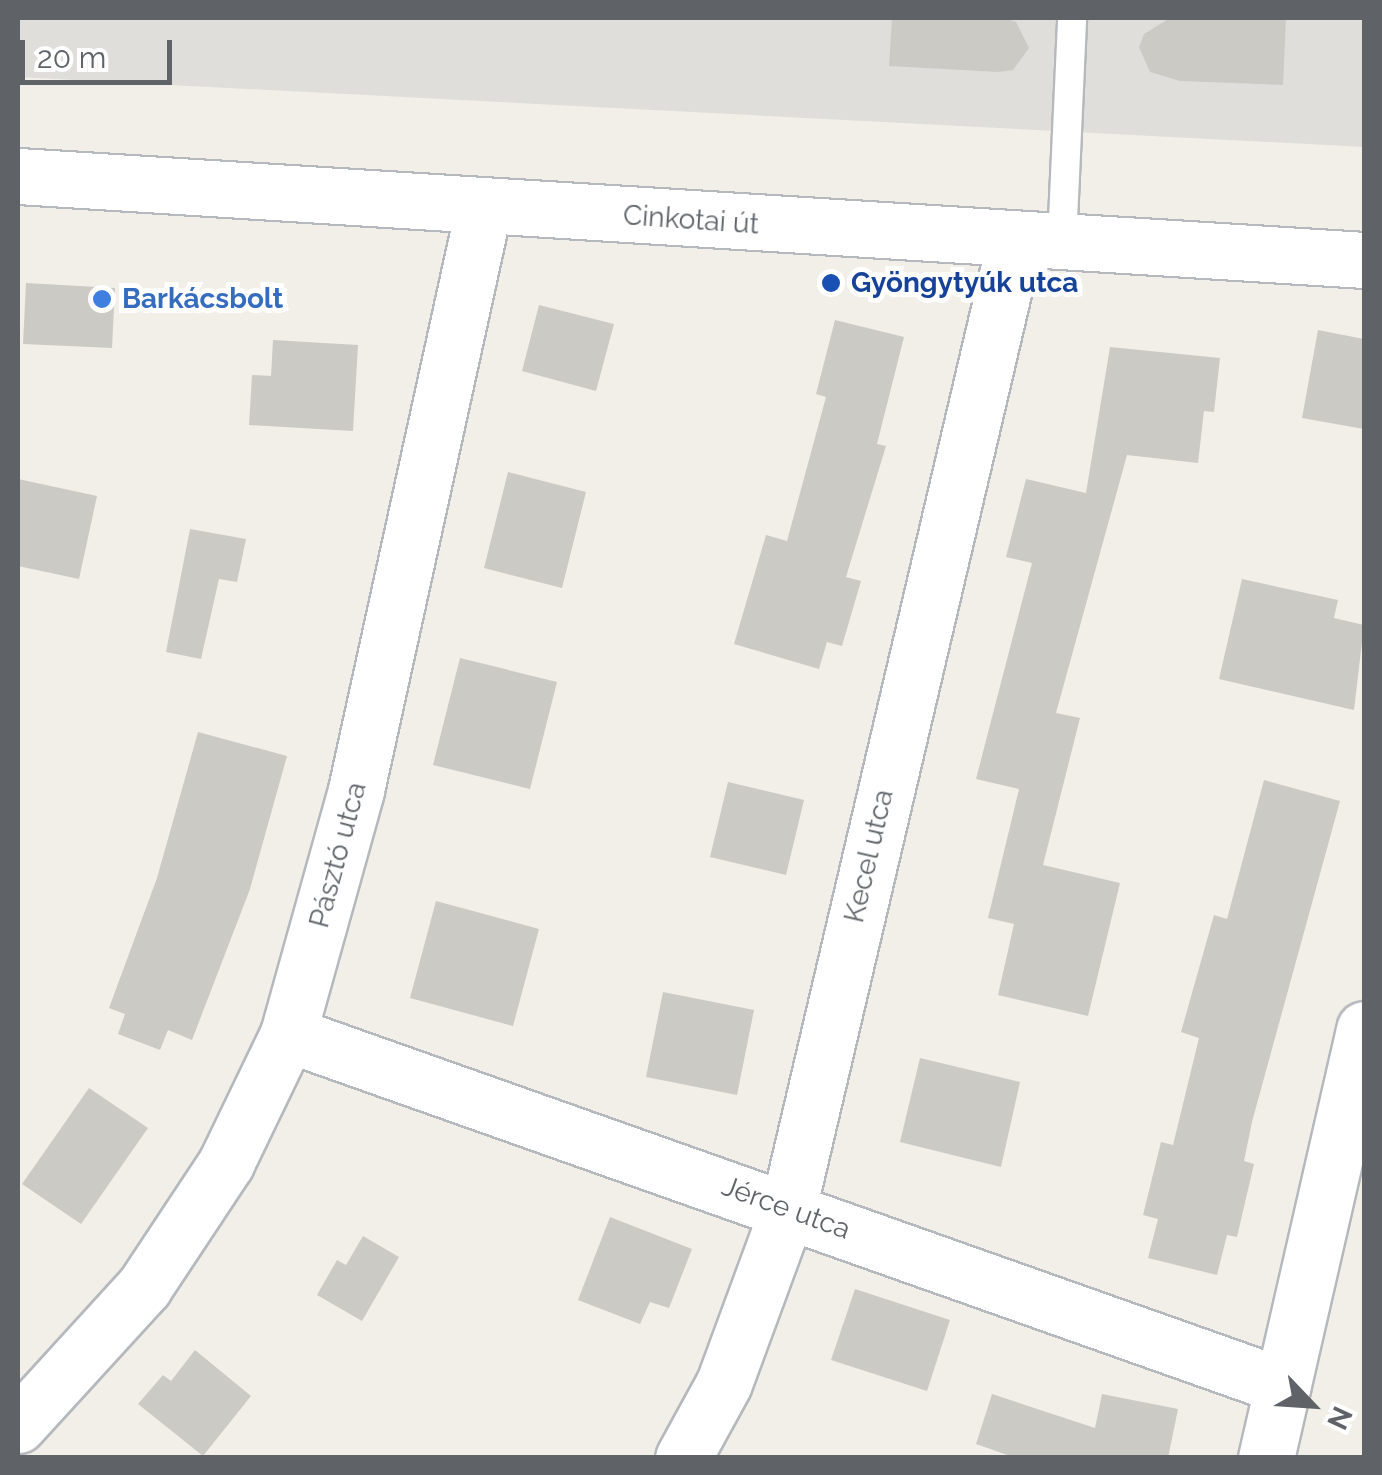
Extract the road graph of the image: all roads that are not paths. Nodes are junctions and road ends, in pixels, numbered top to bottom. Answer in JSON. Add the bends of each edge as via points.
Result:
{"nodes":[{"id":1,"x":1072,"y":18,"type":"edge"},
{"id":2,"x":18,"y":176,"type":"edge"},
{"id":3,"x":484,"y":206,"type":"junction"},
{"id":4,"x":1038,"y":241,"type":"junction"},
{"id":5,"x":1364,"y":260,"type":"edge"},
{"id":6,"x":1364,"y":1030,"type":"edge"},
{"id":7,"x":288,"y":1034,"type":"junction"},
{"id":8,"x":788,"y":1209,"type":"junction"},
{"id":9,"x":1282,"y":1386,"type":"junction"},
{"id":10,"x":18,"y":1425,"type":"edge"},
{"id":11,"x":683,"y":1458,"type":"edge"},
{"id":12,"x":1266,"y":1458,"type":"edge"}],
"edges":[{"from":1,"to":4,"type":"lane"},
{"from":2,"to":3,"type":"street","name":"Cinkotai út"},
{"from":3,"to":4,"type":"street","name":"Cinkotai út"},
{"from":3,"to":7,"type":"street","name":"Pásztó utca","via":[[356,790]]},
{"from":4,"to":5,"type":"street","name":"Cinkotai út"},
{"from":4,"to":8,"type":"street","name":"Kecel utca"},
{"from":6,"to":9,"type":"street"},
{"from":7,"to":8,"type":"street","name":"Jérce utca"},
{"from":7,"to":10,"type":"street","name":"Pásztó utca","via":[[226,1163],[144,1287]]},
{"from":8,"to":9,"type":"street","name":"Jérce utca"},
{"from":8,"to":11,"type":"street","name":"Kecel utca","via":[[724,1383]]},
{"from":9,"to":12,"type":"street"}]}
